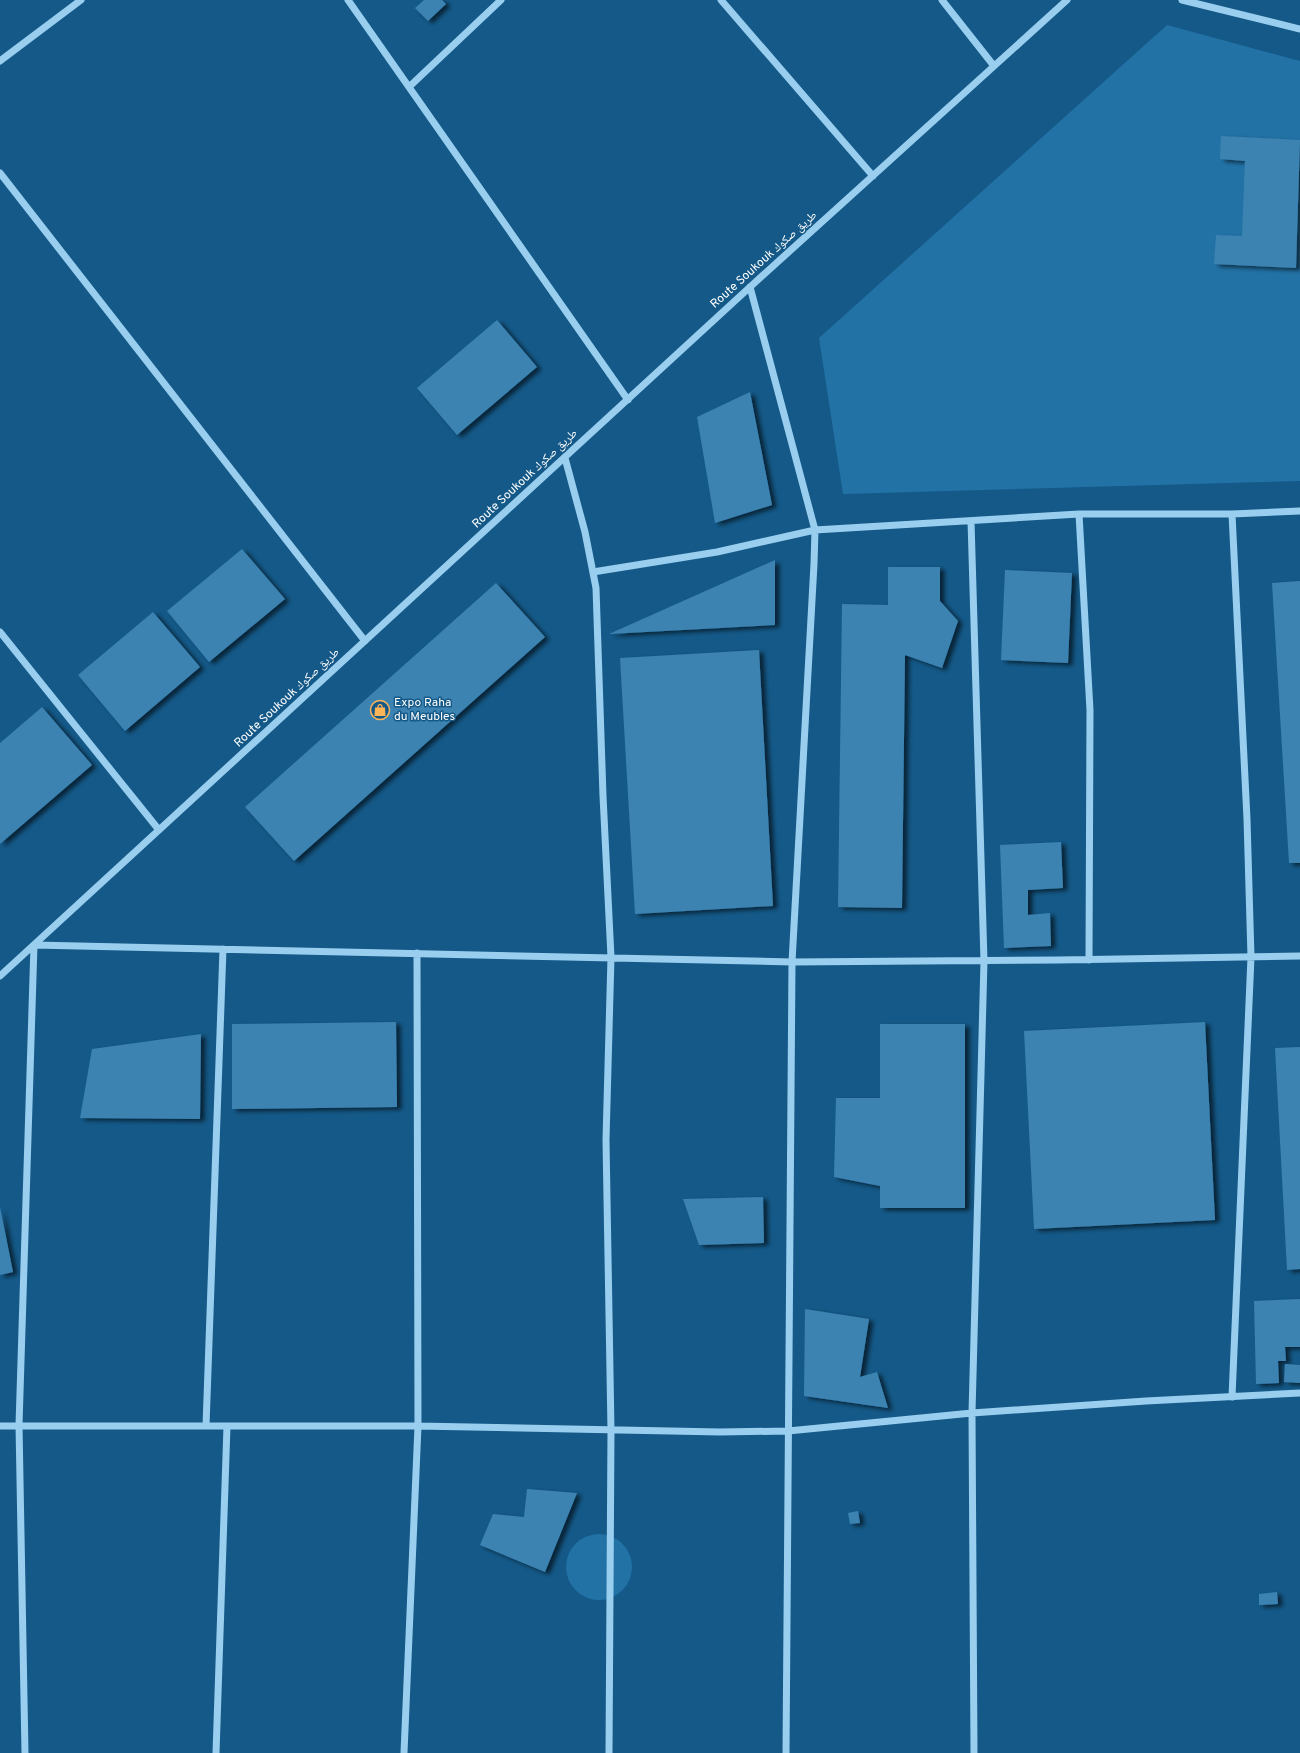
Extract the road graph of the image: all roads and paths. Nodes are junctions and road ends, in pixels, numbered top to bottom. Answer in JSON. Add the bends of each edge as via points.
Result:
{"nodes":[{"id":1,"x":81,"y":0,"type":"edge"},
{"id":2,"x":348,"y":0,"type":"edge"},
{"id":3,"x":501,"y":0,"type":"edge"},
{"id":4,"x":721,"y":0,"type":"edge"},
{"id":5,"x":942,"y":0,"type":"edge"},
{"id":6,"x":1067,"y":0,"type":"edge"},
{"id":7,"x":1182,"y":0,"type":"edge"},
{"id":8,"x":1300,"y":29,"type":"edge"},
{"id":9,"x":0,"y":61,"type":"edge"},
{"id":10,"x":994,"y":66,"type":"junction"},
{"id":11,"x":409,"y":87,"type":"junction"},
{"id":12,"x":0,"y":173,"type":"edge"},
{"id":13,"x":873,"y":176,"type":"junction"},
{"id":14,"x":750,"y":288,"type":"junction"},
{"id":15,"x":628,"y":400,"type":"junction"},
{"id":16,"x":565,"y":458,"type":"junction"},
{"id":17,"x":1300,"y":511,"type":"edge"},
{"id":18,"x":1079,"y":514,"type":"junction"},
{"id":19,"x":1232,"y":514,"type":"junction"},
{"id":20,"x":971,"y":521,"type":"junction"},
{"id":21,"x":815,"y":530,"type":"junction"},
{"id":22,"x":593,"y":572,"type":"junction"},
{"id":23,"x":0,"y":632,"type":"edge"},
{"id":24,"x":366,"y":641,"type":"junction"},
{"id":25,"x":159,"y":830,"type":"junction"},
{"id":26,"x":34,"y":945,"type":"junction"},
{"id":27,"x":222,"y":949,"type":"junction"},
{"id":28,"x":417,"y":953,"type":"junction"},
{"id":29,"x":1251,"y":956,"type":"junction"},
{"id":30,"x":1300,"y":956,"type":"edge"},
{"id":31,"x":611,"y":957,"type":"junction"},
{"id":32,"x":1089,"y":960,"type":"junction"},
{"id":33,"x":984,"y":961,"type":"junction"},
{"id":34,"x":792,"y":962,"type":"junction"},
{"id":35,"x":0,"y":976,"type":"edge"},
{"id":36,"x":1300,"y":1393,"type":"edge"},
{"id":37,"x":1232,"y":1397,"type":"junction"},
{"id":38,"x":972,"y":1413,"type":"junction"},
{"id":39,"x":0,"y":1426,"type":"edge"},
{"id":40,"x":19,"y":1426,"type":"junction"},
{"id":41,"x":206,"y":1426,"type":"junction"},
{"id":42,"x":227,"y":1426,"type":"junction"},
{"id":43,"x":418,"y":1426,"type":"junction"},
{"id":44,"x":611,"y":1430,"type":"junction"},
{"id":45,"x":788,"y":1431,"type":"junction"},
{"id":46,"x":25,"y":1753,"type":"edge"},
{"id":47,"x":216,"y":1753,"type":"edge"},
{"id":48,"x":404,"y":1753,"type":"edge"},
{"id":49,"x":609,"y":1753,"type":"edge"},
{"id":50,"x":786,"y":1753,"type":"edge"},
{"id":51,"x":974,"y":1753,"type":"edge"}],
"edges":[{"from":1,"to":9,"type":"street"},
{"from":2,"to":11,"type":"street"},
{"from":3,"to":11,"type":"street"},
{"from":4,"to":13,"type":"street"},
{"from":5,"to":10,"type":"street"},
{"from":6,"to":10,"type":"street","name":"Route Soukouk طريق صكوك"},
{"from":7,"to":8,"type":"street"},
{"from":10,"to":13,"type":"street","name":"Route Soukouk طريق صكوك"},
{"from":11,"to":15,"type":"street"},
{"from":12,"to":24,"type":"street"},
{"from":13,"to":14,"type":"street","name":"Route Soukouk طريق صكوك"},
{"from":14,"to":15,"type":"street","name":"Route Soukouk طريق صكوك"},
{"from":14,"to":21,"type":"street"},
{"from":15,"to":16,"type":"street","name":"Route Soukouk طريق صكوك"},
{"from":16,"to":22,"type":"street"},
{"from":16,"to":24,"type":"street","name":"Route Soukouk طريق صكوك"},
{"from":17,"to":19,"type":"street"},
{"from":18,"to":19,"type":"street"},
{"from":18,"to":20,"type":"street"},
{"from":18,"to":32,"type":"street","via":[[1090,710]]},
{"from":19,"to":29,"type":"street"},
{"from":20,"to":21,"type":"street"},
{"from":20,"to":33,"type":"street"},
{"from":21,"to":22,"type":"street","via":[[717,552]]},
{"from":21,"to":34,"type":"street"},
{"from":22,"to":31,"type":"street","via":[[596,588]]},
{"from":23,"to":25,"type":"street"},
{"from":24,"to":25,"type":"street","name":"Route Soukouk طريق صكوك"},
{"from":25,"to":26,"type":"street","name":"Route Soukouk طريق صكوك"},
{"from":26,"to":27,"type":"street"},
{"from":26,"to":35,"type":"street","name":"Route Soukouk طريق صكوك"},
{"from":26,"to":40,"type":"street"},
{"from":27,"to":28,"type":"street"},
{"from":27,"to":41,"type":"street"},
{"from":28,"to":31,"type":"street"},
{"from":28,"to":43,"type":"street"},
{"from":29,"to":30,"type":"street"},
{"from":29,"to":32,"type":"street"},
{"from":29,"to":37,"type":"street"},
{"from":31,"to":34,"type":"street"},
{"from":31,"to":44,"type":"street","via":[[606,1140]]},
{"from":32,"to":33,"type":"street"},
{"from":33,"to":34,"type":"street"},
{"from":33,"to":38,"type":"street"},
{"from":34,"to":45,"type":"street"},
{"from":36,"to":37,"type":"street"},
{"from":37,"to":38,"type":"street"},
{"from":38,"to":45,"type":"street"},
{"from":38,"to":51,"type":"street"},
{"from":39,"to":40,"type":"street"},
{"from":40,"to":41,"type":"street"},
{"from":40,"to":46,"type":"street"},
{"from":41,"to":42,"type":"street"},
{"from":42,"to":43,"type":"street"},
{"from":42,"to":47,"type":"street"},
{"from":43,"to":44,"type":"street"},
{"from":43,"to":48,"type":"street"},
{"from":44,"to":45,"type":"street"},
{"from":44,"to":49,"type":"street"},
{"from":45,"to":50,"type":"street"}]}
